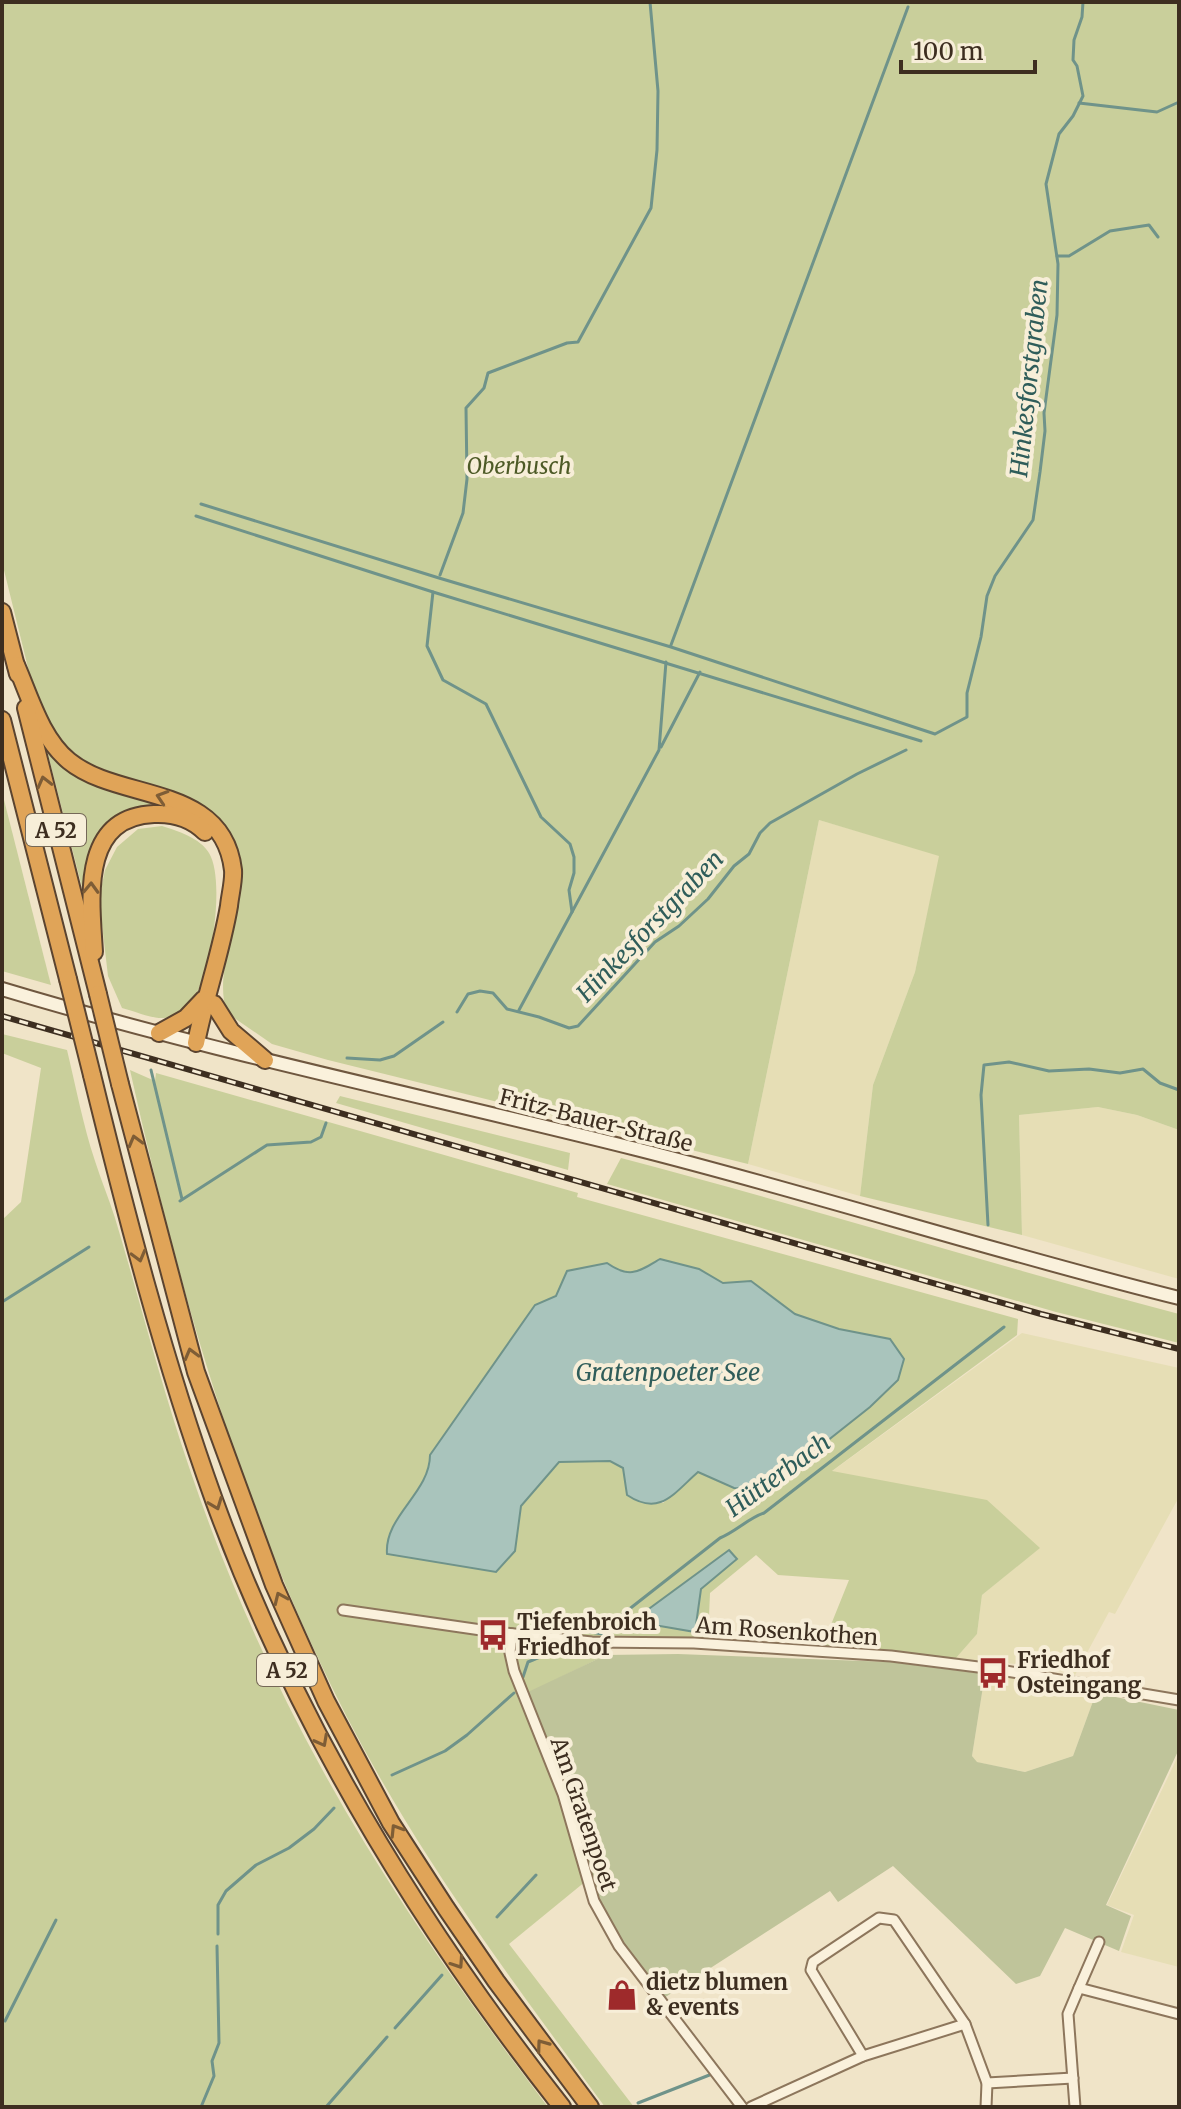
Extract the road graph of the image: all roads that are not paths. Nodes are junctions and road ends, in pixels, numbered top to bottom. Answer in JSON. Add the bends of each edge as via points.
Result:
{"nodes":[{"id":1,"x":2,"y":612,"type":"edge"},
{"id":2,"x":16,"y":665,"type":"junction"},
{"id":3,"x":2,"y":720,"type":"edge"},
{"id":4,"x":2,"y":768,"type":"edge"},
{"id":5,"x":26,"y":817,"type":"junction"},
{"id":6,"x":230,"y":895,"type":"junction"},
{"id":7,"x":2,"y":989,"type":"edge"},
{"id":8,"x":98,"y":994,"type":"junction"},
{"id":9,"x":210,"y":1001,"type":"junction"},
{"id":10,"x":159,"y":1033,"type":"junction"},
{"id":11,"x":201,"y":1044,"type":"junction"},
{"id":12,"x":265,"y":1060,"type":"junction"},
{"id":13,"x":1179,"y":1298,"type":"edge"},
{"id":14,"x":343,"y":1610,"type":"dead end"},
{"id":15,"x":512,"y":1634,"type":"junction"},
{"id":16,"x":1179,"y":1700,"type":"edge"},
{"id":17,"x":1099,"y":1942,"type":"dead end"},
{"id":18,"x":1079,"y":1988,"type":"junction"},
{"id":19,"x":1179,"y":2014,"type":"edge"},
{"id":20,"x":965,"y":2024,"type":"junction"},
{"id":21,"x":863,"y":2056,"type":"junction"},
{"id":22,"x":1073,"y":2078,"type":"junction"},
{"id":23,"x":987,"y":2083,"type":"junction"},
{"id":24,"x":562,"y":2107,"type":"edge"},
{"id":25,"x":590,"y":2107,"type":"edge"},
{"id":26,"x":742,"y":2107,"type":"edge"},
{"id":27,"x":751,"y":2107,"type":"edge"},
{"id":28,"x":986,"y":2107,"type":"edge"},
{"id":29,"x":1075,"y":2107,"type":"edge"}],
"edges":[{"from":1,"to":2,"type":"highway","number":"A 52"},
{"from":6,"to":2,"type":"highway","one_way":true,"via":[[229,851],[204,817],[70,762],[42,726]]},
{"from":8,"to":2,"type":"highway","number":"A 52","one_way":true},
{"from":3,"to":5,"type":"highway","number":"A 52"},
{"from":4,"to":5,"type":"highway"},
{"from":5,"to":24,"type":"highway","number":"A 52","one_way":true,"bridge":true,"via":[[173,1377],[253,1597],[303,1704],[373,1832],[425,1916]]},
{"from":8,"to":6,"type":"highway","one_way":true,"via":[[90,883],[100,848],[126,821],[167,814],[198,825],[221,854]]},
{"from":6,"to":9,"type":"highway"},
{"from":7,"to":10,"type":"main road","name":"Fritz-Bauer-Straße"},
{"from":25,"to":8,"type":"highway","number":"A 52","one_way":true,"bridge":true,"via":[[496,1981],[391,1823],[326,1701],[274,1585],[196,1372]]},
{"from":9,"to":10,"type":"highway"},
{"from":9,"to":11,"type":"highway"},
{"from":9,"to":12,"type":"highway","via":[[231,1031]]},
{"from":10,"to":11,"type":"main road","name":"Fritz-Bauer-Straße"},
{"from":11,"to":12,"type":"main road","name":"Fritz-Bauer-Straße"},
{"from":12,"to":13,"type":"main road","name":"Fritz-Bauer-Straße","via":[[742,1176]]},
{"from":14,"to":15,"type":"street","name":"Am Rosenkothen"},
{"from":15,"to":16,"type":"street","name":"Am Rosenkothen","via":[[891,1656]]},
{"from":15,"to":26,"type":"street","name":"Am Gratenpoet","via":[[514,1671],[563,1794],[594,1901],[619,1946]]},
{"from":17,"to":18,"type":"street"},
{"from":18,"to":19,"type":"street"},
{"from":18,"to":22,"type":"street","via":[[1068,2014]]},
{"from":20,"to":21,"type":"street"},
{"from":20,"to":21,"type":"street","via":[[894,1920],[879,1918],[813,1962],[811,1970]]},
{"from":20,"to":23,"type":"street"},
{"from":21,"to":27,"type":"street"},
{"from":22,"to":23,"type":"street"},
{"from":22,"to":29,"type":"street"},
{"from":23,"to":28,"type":"street"}]}
